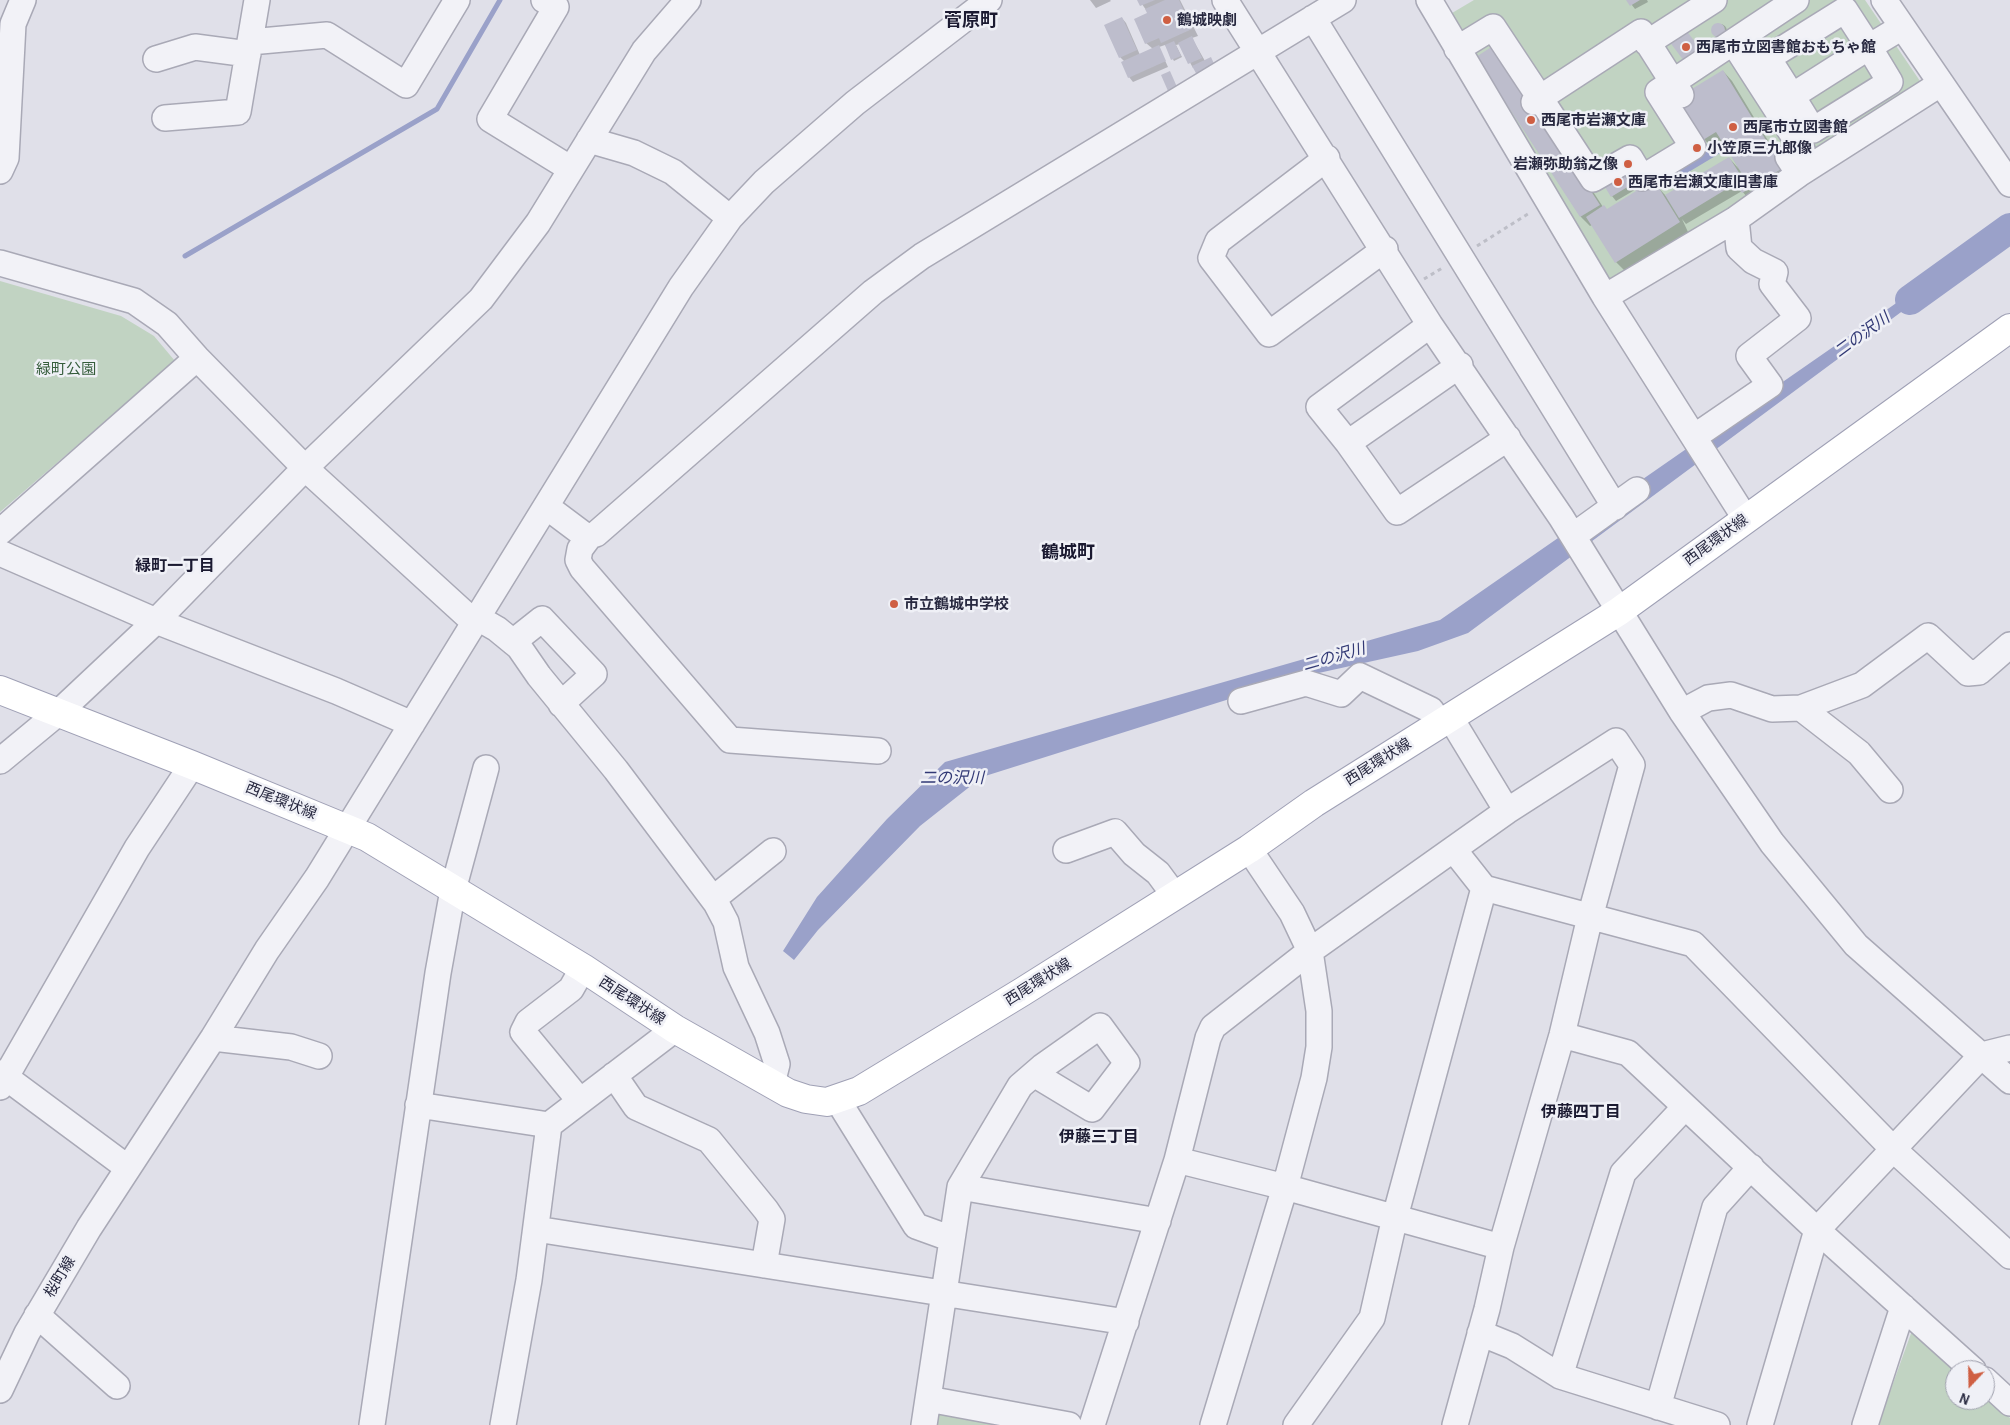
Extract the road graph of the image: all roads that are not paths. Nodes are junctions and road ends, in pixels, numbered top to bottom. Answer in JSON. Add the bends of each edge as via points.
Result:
{"nodes":[{"id":1,"x":23,"y":0,"type":"edge"},
{"id":2,"x":257,"y":0,"type":"edge"},
{"id":3,"x":457,"y":0,"type":"edge"},
{"id":4,"x":688,"y":0,"type":"edge"},
{"id":5,"x":989,"y":0,"type":"edge"},
{"id":6,"x":1225,"y":0,"type":"edge"},
{"id":7,"x":1343,"y":0,"type":"edge"},
{"id":8,"x":1429,"y":0,"type":"edge"},
{"id":9,"x":1714,"y":0,"type":"edge"},
{"id":10,"x":1796,"y":0,"type":"edge"},
{"id":11,"x":1884,"y":0,"type":"edge"},
{"id":12,"x":553,"y":2,"type":"edge"},
{"id":13,"x":1313,"y":18,"type":"junction"},
{"id":14,"x":1902,"y":27,"type":"junction"},
{"id":15,"x":1733,"y":42,"type":"junction"},
{"id":16,"x":1646,"y":43,"type":"junction"},
{"id":17,"x":1869,"y":47,"type":"junction"},
{"id":18,"x":249,"y":48,"type":"junction"},
{"id":19,"x":1457,"y":49,"type":"junction"},
{"id":20,"x":1258,"y":53,"type":"junction"},
{"id":21,"x":156,"y":59,"type":"dead end"},
{"id":22,"x":1940,"y":84,"type":"junction"},
{"id":23,"x":1678,"y":89,"type":"junction"},
{"id":24,"x":1792,"y":96,"type":"junction"},
{"id":25,"x":1537,"y":100,"type":"junction"},
{"id":26,"x":166,"y":118,"type":"dead end"},
{"id":27,"x":589,"y":140,"type":"junction"},
{"id":28,"x":1327,"y":158,"type":"junction"},
{"id":29,"x":571,"y":169,"type":"junction"},
{"id":30,"x":0,"y":171,"type":"edge"},
{"id":31,"x":1799,"y":174,"type":"junction"},
{"id":32,"x":2010,"y":184,"type":"edge"},
{"id":33,"x":730,"y":218,"type":"junction"},
{"id":34,"x":1736,"y":219,"type":"junction"},
{"id":35,"x":1385,"y":249,"type":"junction"},
{"id":36,"x":0,"y":262,"type":"edge"},
{"id":37,"x":1605,"y":297,"type":"junction"},
{"id":38,"x":1430,"y":325,"type":"junction"},
{"id":39,"x":2010,"y":328,"type":"edge"},
{"id":40,"x":197,"y":358,"type":"junction"},
{"id":41,"x":1460,"y":365,"type":"junction"},
{"id":42,"x":1694,"y":436,"type":"junction"},
{"id":43,"x":1508,"y":438,"type":"junction"},
{"id":44,"x":1348,"y":444,"type":"junction"},
{"id":45,"x":305,"y":468,"type":"junction"},
{"id":46,"x":1637,"y":490,"type":"dead end"},
{"id":47,"x":1615,"y":506,"type":"junction"},
{"id":48,"x":548,"y":507,"type":"junction"},
{"id":49,"x":1746,"y":518,"type":"junction"},
{"id":50,"x":1567,"y":527,"type":"junction"},
{"id":51,"x":0,"y":532,"type":"edge"},
{"id":52,"x":589,"y":537,"type":"junction"},
{"id":53,"x":0,"y":553,"type":"edge"},
{"id":54,"x":1618,"y":612,"type":"junction"},
{"id":55,"x":476,"y":621,"type":"junction"},
{"id":56,"x":156,"y":622,"type":"junction"},
{"id":57,"x":513,"y":642,"type":"junction"},
{"id":58,"x":2010,"y":645,"type":"edge"},
{"id":59,"x":0,"y":690,"type":"edge"},
{"id":60,"x":1241,"y":701,"type":"dead end"},
{"id":61,"x":561,"y":704,"type":"junction"},
{"id":62,"x":1801,"y":708,"type":"junction"},
{"id":63,"x":1682,"y":712,"type":"junction"},
{"id":64,"x":58,"y":713,"type":"junction"},
{"id":65,"x":1445,"y":720,"type":"junction"},
{"id":66,"x":412,"y":724,"type":"junction"},
{"id":67,"x":878,"y":751,"type":"dead end"},
{"id":68,"x":0,"y":761,"type":"edge"},
{"id":69,"x":192,"y":765,"type":"junction"},
{"id":70,"x":486,"y":768,"type":"dead end"},
{"id":71,"x":1890,"y":790,"type":"dead end"},
{"id":72,"x":1507,"y":811,"type":"junction"},
{"id":73,"x":347,"y":828,"type":"junction"},
{"id":74,"x":1249,"y":849,"type":"junction"},
{"id":75,"x":1066,"y":850,"type":"dead end"},
{"id":76,"x":1454,"y":850,"type":"junction"},
{"id":77,"x":774,"y":851,"type":"dead end"},
{"id":78,"x":1484,"y":888,"type":"junction"},
{"id":79,"x":453,"y":890,"type":"junction"},
{"id":80,"x":1175,"y":896,"type":"junction"},
{"id":81,"x":713,"y":899,"type":"junction"},
{"id":82,"x":1590,"y":918,"type":"junction"},
{"id":83,"x":1310,"y":951,"type":"junction"},
{"id":84,"x":583,"y":968,"type":"junction"},
{"id":85,"x":675,"y":1028,"type":"junction"},
{"id":86,"x":1562,"y":1035,"type":"junction"},
{"id":87,"x":213,"y":1038,"type":"junction"},
{"id":88,"x":2010,"y":1048,"type":"edge"},
{"id":89,"x":1982,"y":1055,"type":"junction"},
{"id":90,"x":319,"y":1056,"type":"dead end"},
{"id":91,"x":1034,"y":1074,"type":"dead end"},
{"id":92,"x":614,"y":1075,"type":"junction"},
{"id":93,"x":2,"y":1079,"type":"edge"},
{"id":94,"x":2010,"y":1081,"type":"edge"},
{"id":95,"x":772,"y":1084,"type":"junction"},
{"id":96,"x":837,"y":1100,"type":"junction"},
{"id":97,"x":580,"y":1101,"type":"junction"},
{"id":98,"x":418,"y":1104,"type":"junction"},
{"id":99,"x":1685,"y":1106,"type":"junction"},
{"id":100,"x":549,"y":1125,"type":"junction"},
{"id":101,"x":1893,"y":1149,"type":"junction"},
{"id":102,"x":1177,"y":1160,"type":"junction"},
{"id":103,"x":1751,"y":1167,"type":"junction"},
{"id":104,"x":128,"y":1168,"type":"junction"},
{"id":105,"x":960,"y":1186,"type":"junction"},
{"id":106,"x":1285,"y":1187,"type":"junction"},
{"id":107,"x":1395,"y":1217,"type":"junction"},
{"id":108,"x":1158,"y":1221,"type":"junction"},
{"id":109,"x":536,"y":1229,"type":"junction"},
{"id":110,"x":1817,"y":1230,"type":"junction"},
{"id":111,"x":952,"y":1240,"type":"junction"},
{"id":112,"x":1501,"y":1247,"type":"junction"},
{"id":113,"x":2010,"y":1256,"type":"edge"},
{"id":114,"x":764,"y":1265,"type":"junction"},
{"id":115,"x":945,"y":1292,"type":"junction"},
{"id":116,"x":1903,"y":1308,"type":"junction"},
{"id":117,"x":37,"y":1315,"type":"junction"},
{"id":118,"x":1126,"y":1322,"type":"junction"},
{"id":119,"x":1480,"y":1333,"type":"junction"},
{"id":120,"x":1962,"y":1360,"type":"edge"},
{"id":121,"x":1560,"y":1376,"type":"junction"},
{"id":122,"x":117,"y":1386,"type":"dead end"},
{"id":123,"x":1995,"y":1389,"type":"edge"},
{"id":124,"x":0,"y":1390,"type":"edge"},
{"id":125,"x":928,"y":1399,"type":"junction"},
{"id":126,"x":2010,"y":1403,"type":"edge"},
{"id":127,"x":1658,"y":1407,"type":"junction"},
{"id":128,"x":372,"y":1425,"type":"edge"},
{"id":129,"x":503,"y":1425,"type":"edge"},
{"id":130,"x":924,"y":1425,"type":"edge"},
{"id":131,"x":1069,"y":1425,"type":"edge"},
{"id":132,"x":1092,"y":1425,"type":"edge"},
{"id":133,"x":1213,"y":1425,"type":"edge"},
{"id":134,"x":1296,"y":1425,"type":"edge"},
{"id":135,"x":1454,"y":1425,"type":"edge"},
{"id":136,"x":1717,"y":1425,"type":"edge"},
{"id":137,"x":1760,"y":1425,"type":"edge"},
{"id":138,"x":1865,"y":1425,"type":"edge"}],
"edges":[{"from":1,"to":30,"type":"street","via":[[13,24],[6,158]]},
{"from":2,"to":18,"type":"street"},
{"from":3,"to":18,"type":"street","via":[[406,85],[327,35]]},
{"from":4,"to":27,"type":"street","via":[[644,51]]},
{"from":5,"to":33,"type":"street","name":"桜町線","via":[[855,103],[764,182]]},
{"from":6,"to":20,"type":"street"},
{"from":7,"to":13,"type":"street"},
{"from":8,"to":19,"type":"street"},
{"from":9,"to":16,"type":"street"},
{"from":10,"to":15,"type":"street"},
{"from":11,"to":14,"type":"street"},
{"from":12,"to":29,"type":"street","via":[[490,118]]},
{"from":13,"to":20,"type":"street"},
{"from":13,"to":47,"type":"street"},
{"from":14,"to":17,"type":"street"},
{"from":14,"to":22,"type":"street"},
{"from":15,"to":23,"type":"street"},
{"from":15,"to":31,"type":"street","via":[[1802,149],[1788,158]]},
{"from":16,"to":23,"type":"street"},
{"from":16,"to":25,"type":"street","via":[[1641,32]]},
{"from":17,"to":24,"type":"street"},
{"from":17,"to":24,"type":"street","via":[[1890,82],[1813,130]]},
{"from":17,"to":24,"type":"street","via":[[1845,10],[1768,58]]},
{"from":18,"to":21,"type":"street","via":[[196,47]]},
{"from":18,"to":26,"type":"street","via":[[238,112]]},
{"from":19,"to":25,"type":"street","via":[[1493,27]]},
{"from":19,"to":37,"type":"street"},
{"from":20,"to":28,"type":"street"},
{"from":20,"to":52,"type":"street","via":[[922,256],[873,292]]},
{"from":22,"to":31,"type":"street"},
{"from":22,"to":32,"type":"street"},
{"from":23,"to":25,"type":"street","via":[[1658,92],[1693,147],[1642,178],[1630,158],[1593,179]]},
{"from":27,"to":29,"type":"street"},
{"from":27,"to":33,"type":"street","via":[[634,152],[673,172]]},
{"from":28,"to":35,"type":"street"},
{"from":28,"to":35,"type":"street","via":[[1218,241],[1211,258],[1269,334]]},
{"from":29,"to":45,"type":"street","via":[[538,223],[481,299]]},
{"from":31,"to":34,"type":"street"},
{"from":33,"to":48,"type":"street","name":"桜町線","via":[[681,287]]},
{"from":34,"to":37,"type":"street"},
{"from":34,"to":42,"type":"street","via":[[1739,248],[1753,261],[1775,272],[1772,284],[1798,318],[1749,356],[1770,385]]},
{"from":35,"to":38,"type":"street"},
{"from":36,"to":40,"type":"street","via":[[134,301],[167,324]]},
{"from":37,"to":42,"type":"street"},
{"from":38,"to":41,"type":"street"},
{"from":38,"to":44,"type":"street","via":[[1320,407]]},
{"from":39,"to":49,"type":"main road","name":"西尾環状線"},
{"from":40,"to":45,"type":"street"},
{"from":40,"to":51,"type":"street"},
{"from":41,"to":43,"type":"street"},
{"from":41,"to":44,"type":"street"},
{"from":42,"to":49,"type":"street"},
{"from":43,"to":44,"type":"street","via":[[1397,512]]},
{"from":43,"to":50,"type":"street"},
{"from":45,"to":55,"type":"street"},
{"from":45,"to":56,"type":"street"},
{"from":46,"to":47,"type":"street"},
{"from":47,"to":50,"type":"street"},
{"from":48,"to":52,"type":"street"},
{"from":48,"to":55,"type":"street","name":"桜町線"},
{"from":49,"to":54,"type":"main road","name":"西尾環状線"},
{"from":50,"to":54,"type":"street"},
{"from":52,"to":67,"type":"street","via":[[580,549],[578,560],[582,568],[730,740]]},
{"from":53,"to":56,"type":"street"},
{"from":54,"to":63,"type":"street"},
{"from":54,"to":65,"type":"main road","name":"西尾環状線"},
{"from":55,"to":57,"type":"street","via":[[497,629]]},
{"from":55,"to":66,"type":"street","name":"桜町線"},
{"from":56,"to":64,"type":"street"},
{"from":56,"to":66,"type":"street","via":[[336,691]]},
{"from":57,"to":61,"type":"street"},
{"from":57,"to":61,"type":"street","via":[[542,619],[594,674]]},
{"from":58,"to":62,"type":"street","via":[[1979,672],[1968,673],[1928,636],[1862,684]]},
{"from":59,"to":64,"type":"main road","name":"西尾環状線"},
{"from":60,"to":65,"type":"street","via":[[1306,683],[1341,694],[1360,676]]},
{"from":61,"to":81,"type":"street","via":[[616,770]]},
{"from":62,"to":63,"type":"street","via":[[1772,709],[1731,696],[1708,698]]},
{"from":62,"to":71,"type":"street","via":[[1859,753]]},
{"from":63,"to":89,"type":"street","via":[[1772,843],[1856,945]]},
{"from":64,"to":68,"type":"street"},
{"from":64,"to":69,"type":"main road","name":"西尾環状線"},
{"from":65,"to":72,"type":"street"},
{"from":65,"to":74,"type":"main road","name":"西尾環状線","via":[[1314,803]]},
{"from":66,"to":73,"type":"street","name":"桜町線"},
{"from":69,"to":73,"type":"main road","name":"西尾環状線"},
{"from":69,"to":93,"type":"street","via":[[137,848]]},
{"from":70,"to":79,"type":"street"},
{"from":72,"to":76,"type":"street"},
{"from":72,"to":82,"type":"street","via":[[1616,741],[1632,765]]},
{"from":73,"to":79,"type":"main road","name":"西尾環状線"},
{"from":73,"to":87,"type":"street","name":"桜町線"},
{"from":74,"to":80,"type":"main road","name":"西尾環状線"},
{"from":74,"to":83,"type":"street","via":[[1292,913]]},
{"from":75,"to":80,"type":"street","via":[[1115,832],[1134,854],[1158,873]]},
{"from":76,"to":78,"type":"street"},
{"from":76,"to":83,"type":"street"},
{"from":77,"to":81,"type":"street"},
{"from":78,"to":82,"type":"street"},
{"from":78,"to":107,"type":"street"},
{"from":79,"to":84,"type":"main road","name":"西尾環状線"},
{"from":79,"to":98,"type":"street"},
{"from":80,"to":96,"type":"main road","name":"西尾環状線","via":[[859,1091]]},
{"from":81,"to":95,"type":"street","via":[[726,922],[736,967],[767,1032],[777,1064]]},
{"from":82,"to":86,"type":"street"},
{"from":82,"to":101,"type":"street","via":[[1693,944]]},
{"from":83,"to":102,"type":"street","via":[[1213,1027]]},
{"from":83,"to":106,"type":"street","via":[[1319,1011],[1319,1047]]},
{"from":84,"to":85,"type":"main road","name":"西尾環状線"},
{"from":84,"to":97,"type":"street","via":[[571,989],[528,1022],[523,1032]]},
{"from":85,"to":92,"type":"street"},
{"from":85,"to":95,"type":"main road","name":"西尾環状線"},
{"from":86,"to":99,"type":"street","via":[[1628,1053]]},
{"from":86,"to":112,"type":"street"},
{"from":87,"to":90,"type":"street","via":[[291,1046]]},
{"from":87,"to":104,"type":"street","name":"桜町線"},
{"from":88,"to":89,"type":"street"},
{"from":89,"to":94,"type":"street"},
{"from":89,"to":101,"type":"street"},
{"from":91,"to":105,"type":"street","via":[[1020,1086]]},
{"from":92,"to":97,"type":"street"},
{"from":92,"to":114,"type":"street","via":[[636,1107],[709,1140],[766,1210],[772,1219]]},
{"from":93,"to":104,"type":"street"},
{"from":95,"to":96,"type":"main road","name":"西尾環状線","via":[[806,1099]]},
{"from":96,"to":111,"type":"street","via":[[916,1226]]},
{"from":97,"to":100,"type":"street"},
{"from":98,"to":100,"type":"street"},
{"from":98,"to":128,"type":"street"},
{"from":99,"to":103,"type":"street"},
{"from":99,"to":121,"type":"street","via":[[1623,1173]]},
{"from":100,"to":109,"type":"street"},
{"from":101,"to":110,"type":"street"},
{"from":101,"to":113,"type":"street"},
{"from":102,"to":106,"type":"street"},
{"from":102,"to":108,"type":"street"},
{"from":103,"to":110,"type":"street"},
{"from":103,"to":127,"type":"street","via":[[1715,1207]]},
{"from":104,"to":117,"type":"street","name":"桜町線"},
{"from":105,"to":108,"type":"street"},
{"from":105,"to":111,"type":"street"},
{"from":106,"to":107,"type":"street"},
{"from":106,"to":133,"type":"street"},
{"from":107,"to":112,"type":"street"},
{"from":107,"to":134,"type":"street","via":[[1372,1318]]},
{"from":108,"to":118,"type":"street"},
{"from":109,"to":114,"type":"street"},
{"from":109,"to":129,"type":"street"},
{"from":110,"to":116,"type":"street"},
{"from":110,"to":137,"type":"street"},
{"from":111,"to":115,"type":"street"},
{"from":112,"to":119,"type":"street"},
{"from":114,"to":115,"type":"street"},
{"from":115,"to":118,"type":"street"},
{"from":115,"to":125,"type":"street"},
{"from":116,"to":120,"type":"street"},
{"from":116,"to":138,"type":"street"},
{"from":117,"to":122,"type":"street"},
{"from":117,"to":124,"type":"street","name":"桜町線"},
{"from":118,"to":132,"type":"street"},
{"from":119,"to":121,"type":"street","via":[[1512,1346]]},
{"from":119,"to":135,"type":"street"},
{"from":121,"to":127,"type":"street"},
{"from":123,"to":126,"type":"street"},
{"from":125,"to":130,"type":"street"},
{"from":125,"to":131,"type":"street"},
{"from":127,"to":136,"type":"street"}]}
